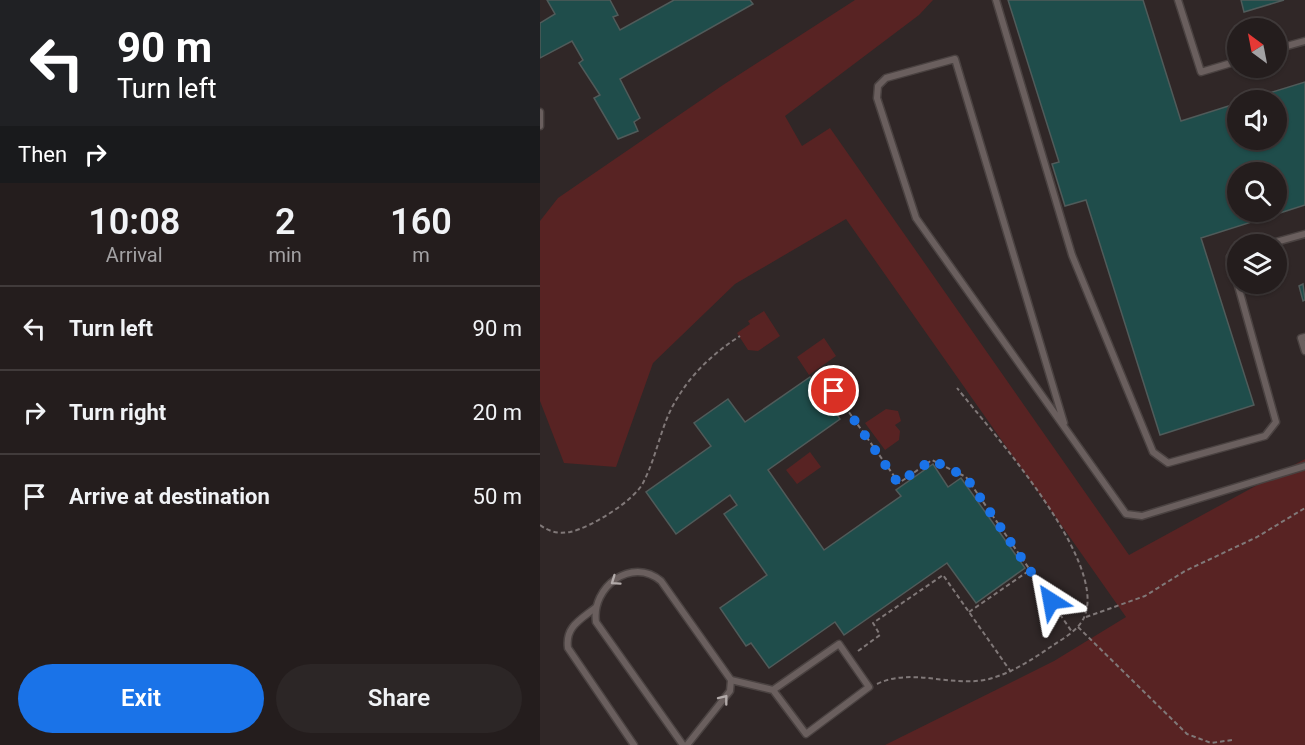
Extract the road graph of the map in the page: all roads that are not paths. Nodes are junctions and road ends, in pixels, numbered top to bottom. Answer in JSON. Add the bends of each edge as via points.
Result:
{"nodes":[{"id":1,"x":996,"y":0,"type":"edge"},
{"id":2,"x":1178,"y":0,"type":"edge"},
{"id":3,"x":1305,"y":41,"type":"edge"},
{"id":4,"x":1287,"y":47,"type":"edge"},
{"id":5,"x":1227,"y":64,"type":"edge"},
{"id":6,"x":540,"y":112,"type":"edge"},
{"id":7,"x":540,"y":126,"type":"edge"},
{"id":8,"x":1305,"y":234,"type":"edge"},
{"id":9,"x":1287,"y":239,"type":"edge"},
{"id":10,"x":1241,"y":294,"type":"edge"},
{"id":11,"x":1305,"y":337,"type":"edge"},
{"id":12,"x":1305,"y":351,"type":"edge"},
{"id":13,"x":1064,"y":423,"type":"junction"},
{"id":14,"x":1305,"y":466,"type":"edge"},
{"id":15,"x":595,"y":608,"type":"junction"},
{"id":16,"x":731,"y":680,"type":"junction"},
{"id":17,"x":773,"y":690,"type":"junction"},
{"id":18,"x":634,"y":745,"type":"edge"},
{"id":19,"x":685,"y":745,"type":"edge"}],
"edges":[{"from":1,"to":10,"type":"lane","via":[[1072,255],[1153,452],[1168,463],[1265,436],[1276,422]]},
{"from":2,"to":5,"type":"lane","via":[[1201,72]]},
{"from":3,"to":4,"type":"lane"},
{"from":6,"to":7,"type":"lane"},
{"from":8,"to":9,"type":"lane"},
{"from":11,"to":12,"type":"lane","via":[[1301,338]]},
{"from":13,"to":13,"type":"lane","via":[[955,59],[886,78],[878,86],[877,98],[916,218]]},
{"from":13,"to":14,"type":"lane","via":[[1126,514],[1142,516]]},
{"from":16,"to":15,"type":"lane","one_way":true,"via":[[652,573],[633,571],[620,577],[602,590]]},
{"from":15,"to":18,"type":"lane","via":[[571,628],[566,637],[568,648]]},
{"from":15,"to":19,"type":"lane","via":[[599,629]]},
{"from":16,"to":17,"type":"lane"},
{"from":19,"to":16,"type":"lane","one_way":true,"via":[[730,691]]},
{"from":17,"to":17,"type":"lane","via":[[839,644],[869,687],[806,734]]}]}
